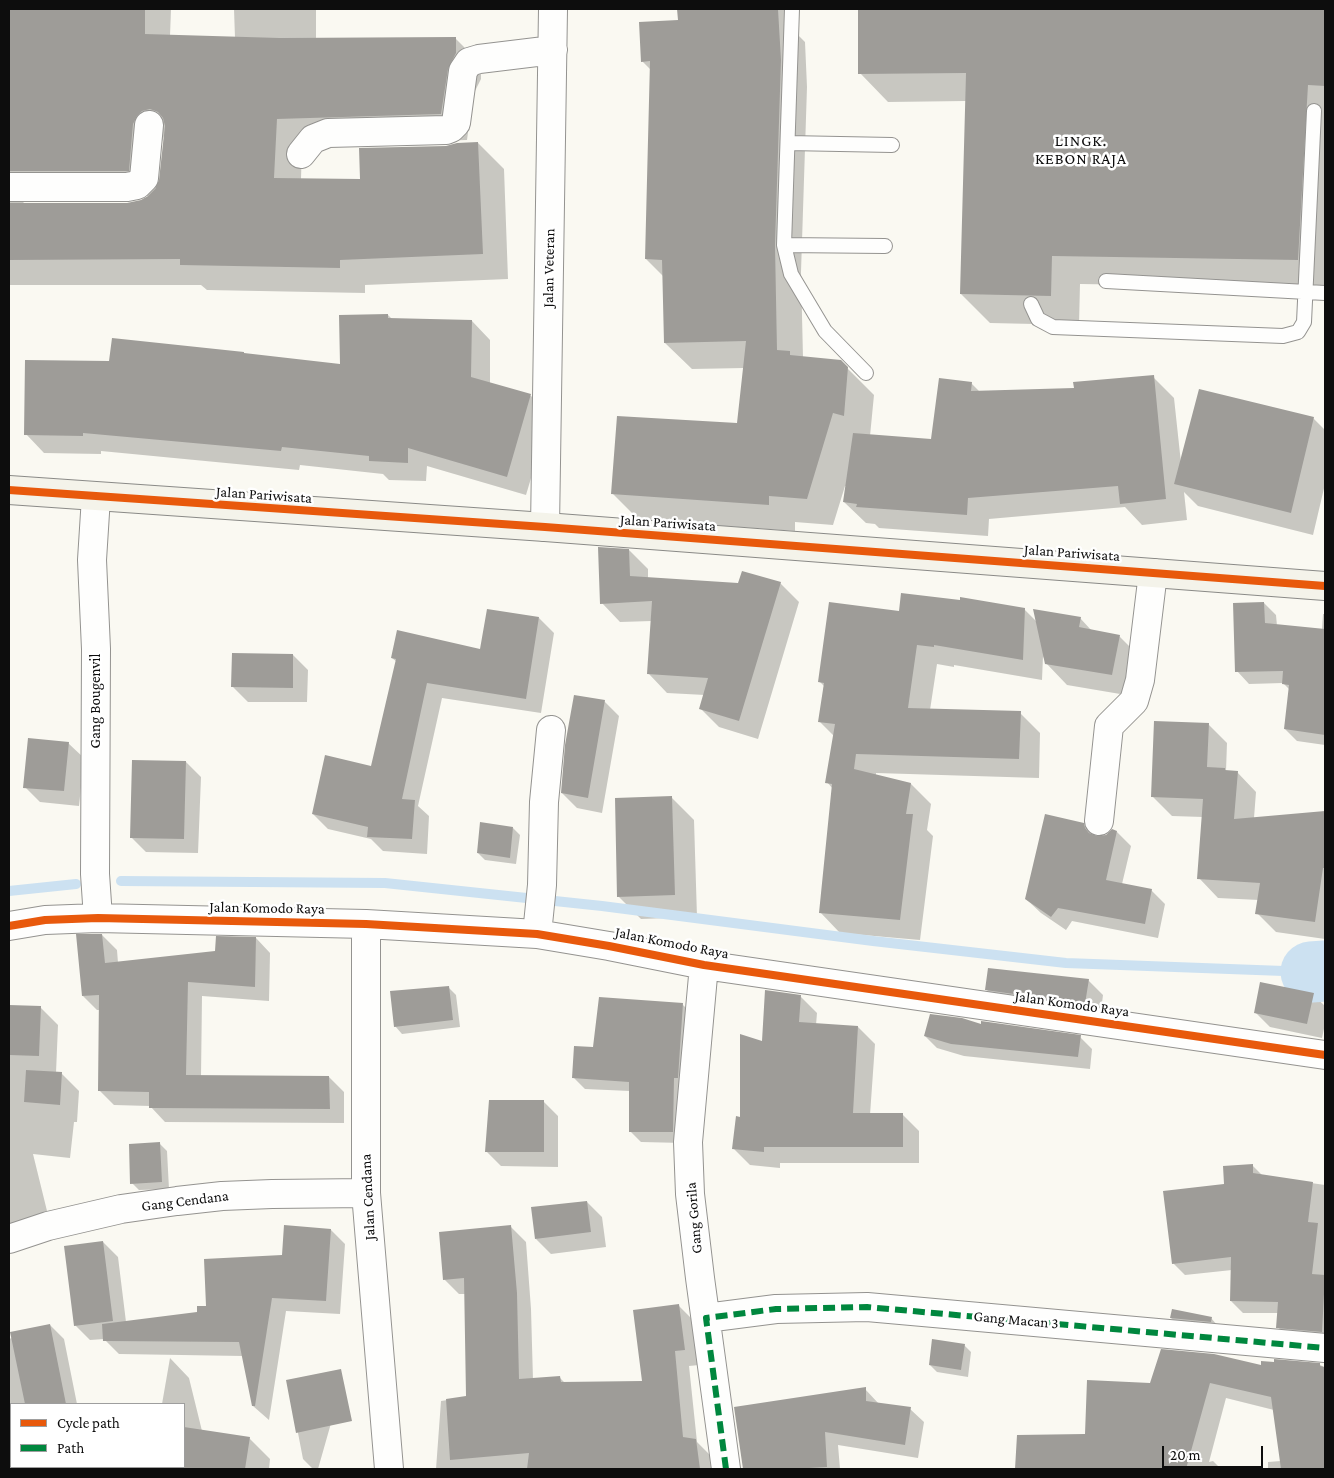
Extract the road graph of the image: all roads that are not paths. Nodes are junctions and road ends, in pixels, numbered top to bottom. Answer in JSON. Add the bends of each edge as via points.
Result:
{"nodes":[{"id":1,"x":553,"y":9,"type":"edge"},
{"id":2,"x":792,"y":9,"type":"edge"},
{"id":3,"x":553,"y":50,"type":"junction"},
{"id":4,"x":1314,"y":111,"type":"dead end"},
{"id":5,"x":150,"y":125,"type":"dead end"},
{"id":6,"x":788,"y":143,"type":"junction"},
{"id":7,"x":892,"y":145,"type":"dead end"},
{"id":8,"x":301,"y":154,"type":"dead end"},
{"id":9,"x":9,"y":187,"type":"edge"},
{"id":10,"x":784,"y":245,"type":"junction"},
{"id":11,"x":885,"y":246,"type":"dead end"},
{"id":12,"x":1106,"y":281,"type":"dead end"},
{"id":13,"x":1306,"y":292,"type":"junction"},
{"id":14,"x":1325,"y":293,"type":"edge"},
{"id":15,"x":1031,"y":304,"type":"dead end"},
{"id":16,"x":866,"y":374,"type":"dead end"},
{"id":17,"x":9,"y":490,"type":"edge"},
{"id":18,"x":96,"y":497,"type":"junction"},
{"id":19,"x":545,"y":527,"type":"junction"},
{"id":20,"x":1153,"y":573,"type":"junction"},
{"id":21,"x":1325,"y":586,"type":"edge"},
{"id":22,"x":551,"y":730,"type":"dead end"},
{"id":23,"x":1099,"y":821,"type":"dead end"},
{"id":24,"x":540,"y":910,"type":"junction"},
{"id":25,"x":98,"y":912,"type":"junction"},
{"id":26,"x":366,"y":924,"type":"junction"},
{"id":27,"x":9,"y":926,"type":"edge"},
{"id":28,"x":704,"y":965,"type":"junction"},
{"id":29,"x":1325,"y":1055,"type":"edge"},
{"id":30,"x":366,"y":1193,"type":"junction"},
{"id":31,"x":9,"y":1239,"type":"edge"},
{"id":32,"x":706,"y":1318,"type":"junction"},
{"id":33,"x":1325,"y":1348,"type":"edge"},
{"id":34,"x":389,"y":1469,"type":"edge"},
{"id":35,"x":726,"y":1469,"type":"edge"}],
"edges":[{"from":1,"to":3,"type":"street","name":"Jalan Veteran"},
{"from":2,"to":6,"type":"lane"},
{"from":3,"to":8,"type":"street","via":[[469,62],[463,71],[456,123],[451,128],[328,133],[313,139]]},
{"from":3,"to":19,"type":"street","name":"Jalan Veteran"},
{"from":4,"to":13,"type":"lane"},
{"from":5,"to":9,"type":"street","via":[[144,178],[137,185]]},
{"from":6,"to":7,"type":"lane"},
{"from":6,"to":10,"type":"lane"},
{"from":10,"to":11,"type":"lane"},
{"from":10,"to":16,"type":"lane","via":[[791,274],[821,325]]},
{"from":12,"to":13,"type":"lane"},
{"from":13,"to":14,"type":"lane"},
{"from":13,"to":15,"type":"lane","via":[[1304,322],[1298,332],[1283,336],[1053,327],[1038,319]]},
{"from":17,"to":18,"type":"street","name":"Jalan Pariwisata"},
{"from":18,"to":19,"type":"street","name":"Jalan Pariwisata"},
{"from":18,"to":25,"type":"street","name":"Gang Bougenvil","via":[[92,560]]},
{"from":19,"to":20,"type":"street","name":"Jalan Pariwisata"},
{"from":20,"to":21,"type":"street","name":"Jalan Pariwisata"},
{"from":20,"to":23,"type":"street","via":[[1134,701],[1109,726]]},
{"from":22,"to":24,"type":"street","via":[[544,802]]},
{"from":24,"to":26,"type":"street","name":"Jalan Komodo Raya"},
{"from":24,"to":28,"type":"street","name":"Jalan Komodo Raya","via":[[609,946]]},
{"from":25,"to":26,"type":"street","name":"Jalan Komodo Raya"},
{"from":25,"to":27,"type":"street","name":"Jalan Komodo Raya"},
{"from":26,"to":30,"type":"street","name":"Jalan Cendana"},
{"from":28,"to":29,"type":"street","name":"Jalan Komodo Raya"},
{"from":28,"to":32,"type":"street","name":"Gang Gorila","via":[[688,1142],[690,1194]]},
{"from":30,"to":31,"type":"street","name":"Gang Cendana","via":[[222,1196],[177,1201],[121,1209]]},
{"from":30,"to":34,"type":"street","name":"Jalan Cendana"},
{"from":32,"to":33,"type":"street","name":"Gang Macan 3","via":[[776,1309],[867,1307]]},
{"from":32,"to":35,"type":"street","name":"Gang Gorila"}]}
